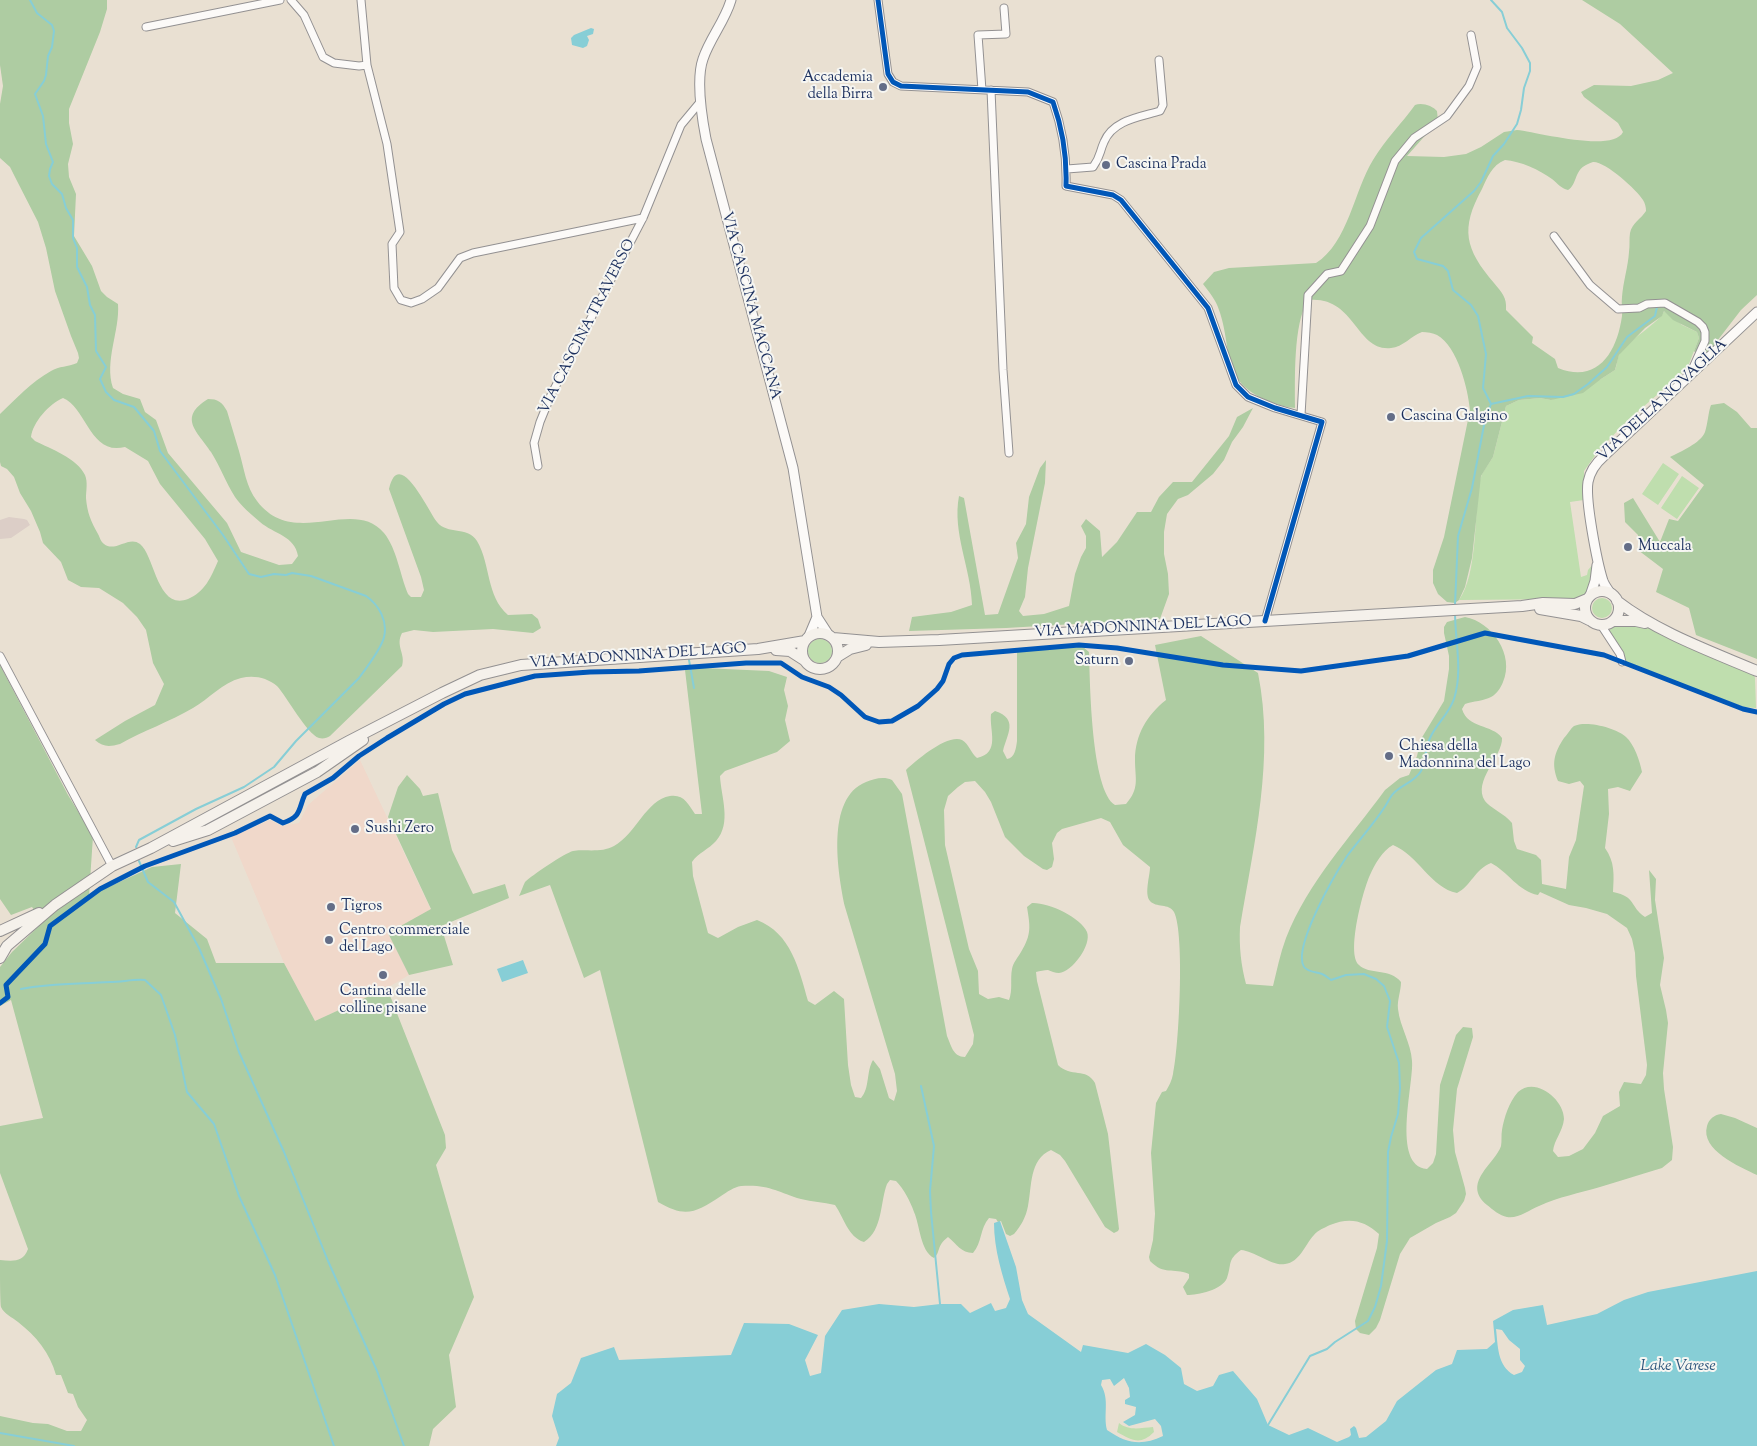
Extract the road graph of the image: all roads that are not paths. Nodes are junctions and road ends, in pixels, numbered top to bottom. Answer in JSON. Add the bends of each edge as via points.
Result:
{"nodes":[{"id":1,"x":280,"y":0,"type":"edge"},
{"id":2,"x":291,"y":0,"type":"edge"},
{"id":3,"x":361,"y":0,"type":"edge"},
{"id":4,"x":731,"y":0,"type":"edge"},
{"id":5,"x":878,"y":0,"type":"edge"},
{"id":6,"x":1004,"y":8,"type":"dead end"},
{"id":7,"x":146,"y":27,"type":"dead end"},
{"id":8,"x":1471,"y":35,"type":"dead end"},
{"id":9,"x":1160,"y":60,"type":"dead end"},
{"id":10,"x":367,"y":65,"type":"junction"},
{"id":11,"x":982,"y":90,"type":"junction"},
{"id":12,"x":991,"y":90,"type":"junction"},
{"id":13,"x":701,"y":101,"type":"junction"},
{"id":14,"x":1067,"y":169,"type":"junction"},
{"id":15,"x":643,"y":218,"type":"junction"},
{"id":16,"x":1554,"y":236,"type":"dead end"},
{"id":17,"x":1757,"y":312,"type":"edge"},
{"id":18,"x":1690,"y":375,"type":"junction"},
{"id":19,"x":1301,"y":415,"type":"junction"},
{"id":20,"x":1009,"y":453,"type":"dead end"},
{"id":21,"x":538,"y":466,"type":"dead end"},
{"id":22,"x":1597,"y":558,"type":"junction"},
{"id":23,"x":1614,"y":597,"type":"junction"},
{"id":24,"x":1589,"y":598,"type":"junction"},
{"id":25,"x":1522,"y":606,"type":"junction"},
{"id":26,"x":817,"y":617,"type":"junction"},
{"id":27,"x":1589,"y":620,"type":"junction"},
{"id":28,"x":1265,"y":621,"type":"junction"},
{"id":29,"x":1613,"y":621,"type":"junction"},
{"id":30,"x":1601,"y":625,"type":"junction"},
{"id":31,"x":1656,"y":626,"type":"junction"},
{"id":32,"x":830,"y":636,"type":"junction"},
{"id":33,"x":807,"y":639,"type":"junction"},
{"id":34,"x":878,"y":642,"type":"junction"},
{"id":35,"x":758,"y":649,"type":"junction"},
{"id":36,"x":0,"y":656,"type":"edge"},
{"id":37,"x":837,"y":657,"type":"junction"},
{"id":38,"x":804,"y":660,"type":"junction"},
{"id":39,"x":1622,"y":662,"type":"dead end"},
{"id":40,"x":1757,"y":672,"type":"edge"},
{"id":41,"x":407,"y":711,"type":"junction"},
{"id":42,"x":313,"y":760,"type":"junction"},
{"id":43,"x":276,"y":793,"type":"junction"},
{"id":44,"x":223,"y":809,"type":"junction"},
{"id":45,"x":151,"y":848,"type":"junction"},
{"id":46,"x":112,"y":866,"type":"junction"},
{"id":47,"x":55,"y":905,"type":"junction"},
{"id":48,"x":0,"y":931,"type":"edge"},
{"id":49,"x":3,"y":947,"type":"edge"},
{"id":50,"x":0,"y":958,"type":"edge"}],
"edges":[{"from":1,"to":7,"type":"street"},
{"from":2,"to":10,"type":"street","via":[[304,15],[323,57],[334,63]]},
{"from":3,"to":10,"type":"street"},
{"from":4,"to":13,"type":"street","name":"VIA CASCINA MACCANA","via":[[703,59]]},
{"from":5,"to":11,"type":"street","via":[[888,74],[893,82],[901,86]]},
{"from":6,"to":11,"type":"street","via":[[1006,34],[978,35]]},
{"from":8,"to":19,"type":"street","via":[[1477,66],[1469,86],[1447,116],[1414,138],[1395,160],[1370,226],[1341,271],[1327,274],[1308,295]]},
{"from":9,"to":14,"type":"street","via":[[1163,105],[1160,111],[1121,122],[1104,141],[1100,158],[1093,166]]},
{"from":10,"to":15,"type":"street","via":[[387,144],[400,232],[392,244],[394,288],[401,300],[411,303],[422,299],[438,288],[460,258],[473,253]]},
{"from":11,"to":12,"type":"street"},
{"from":12,"to":14,"type":"street","via":[[1028,92],[1053,102],[1061,126]]},
{"from":12,"to":20,"type":"street"},
{"from":13,"to":15,"type":"street","name":"VIA CASCINA TRAVERSO","via":[[681,125]]},
{"from":13,"to":26,"type":"street","name":"VIA CASCINA MACCANA","via":[[706,139],[793,468]]},
{"from":14,"to":19,"type":"street","via":[[1066,186],[1113,195],[1121,200],[1208,308],[1236,385],[1248,397]]},
{"from":15,"to":21,"type":"street","name":"VIA CASCINA TRAVERSO","via":[[551,395],[534,443]]},
{"from":16,"to":18,"type":"street","via":[[1590,285],[1618,309],[1665,303],[1703,327],[1705,340]]},
{"from":17,"to":18,"type":"street","name":"VIA DELLA NOVAGLIA"},
{"from":18,"to":22,"type":"street","name":"VIA DELLA NOVAGLIA","via":[[1592,470],[1587,491]]},
{"from":19,"to":28,"type":"street","via":[[1322,422]]},
{"from":22,"to":23,"type":"street","name":"VIA DELLA NOVAGLIA","via":[[1603,580]]},
{"from":22,"to":24,"type":"street","name":"VIA DELLA NOVAGLIA","via":[[1595,581]]},
{"from":23,"to":24,"type":"main road","via":[[1598,592]]},
{"from":23,"to":29,"type":"main road","via":[[1618,614]]},
{"from":23,"to":31,"type":"main road","via":[[1637,616]]},
{"from":24,"to":25,"type":"main road","via":[[1575,604]]},
{"from":24,"to":27,"type":"main road","via":[[1585,612]]},
{"from":25,"to":27,"type":"main road"},
{"from":25,"to":28,"type":"main road","name":"VIA MADONNINA DEL LAGO"},
{"from":26,"to":32,"type":"street","name":"VIA CASCINA MACCANA"},
{"from":26,"to":33,"type":"street"},
{"from":27,"to":30,"type":"main road"},
{"from":28,"to":34,"type":"main road","name":"VIA MADONNINA DEL LAGO"},
{"from":29,"to":30,"type":"main road"},
{"from":29,"to":31,"type":"main road","via":[[1636,621]]},
{"from":30,"to":39,"type":"street"},
{"from":31,"to":40,"type":"main road"},
{"from":32,"to":33,"type":"main road","via":[[821,632]]},
{"from":32,"to":34,"type":"main road","name":"VIA MADONNINA DEL LAGO"},
{"from":32,"to":37,"type":"main road","via":[[837,644]]},
{"from":33,"to":35,"type":"main road","name":"VIA MADONNINA DEL LAGO"},
{"from":33,"to":38,"type":"main road","via":[[802,647]]},
{"from":34,"to":37,"type":"main road","name":"VIA MADONNINA DEL LAGO","via":[[850,649]]},
{"from":35,"to":38,"type":"main road","name":"VIA MADONNINA DEL LAGO","via":[[790,651]]},
{"from":35,"to":41,"type":"main road","name":"VIA MADONNINA DEL LAGO","via":[[521,665],[480,675]]},
{"from":36,"to":46,"type":"street"},
{"from":37,"to":38,"type":"main road","via":[[824,669],[812,668]]},
{"from":41,"to":42,"type":"main road"},
{"from":41,"to":43,"type":"main road","via":[[317,772]]},
{"from":42,"to":43,"type":"main road","via":[[278,785]]},
{"from":42,"to":44,"type":"main road"},
{"from":43,"to":44,"type":"main road","via":[[266,791]]},
{"from":43,"to":45,"type":"main road","via":[[208,830]]},
{"from":44,"to":45,"type":"main road"},
{"from":45,"to":46,"type":"main road"},
{"from":46,"to":47,"type":"main road"},
{"from":47,"to":48,"type":"main road"},
{"from":47,"to":49,"type":"main road"},
{"from":49,"to":50,"type":"main road"}]}
